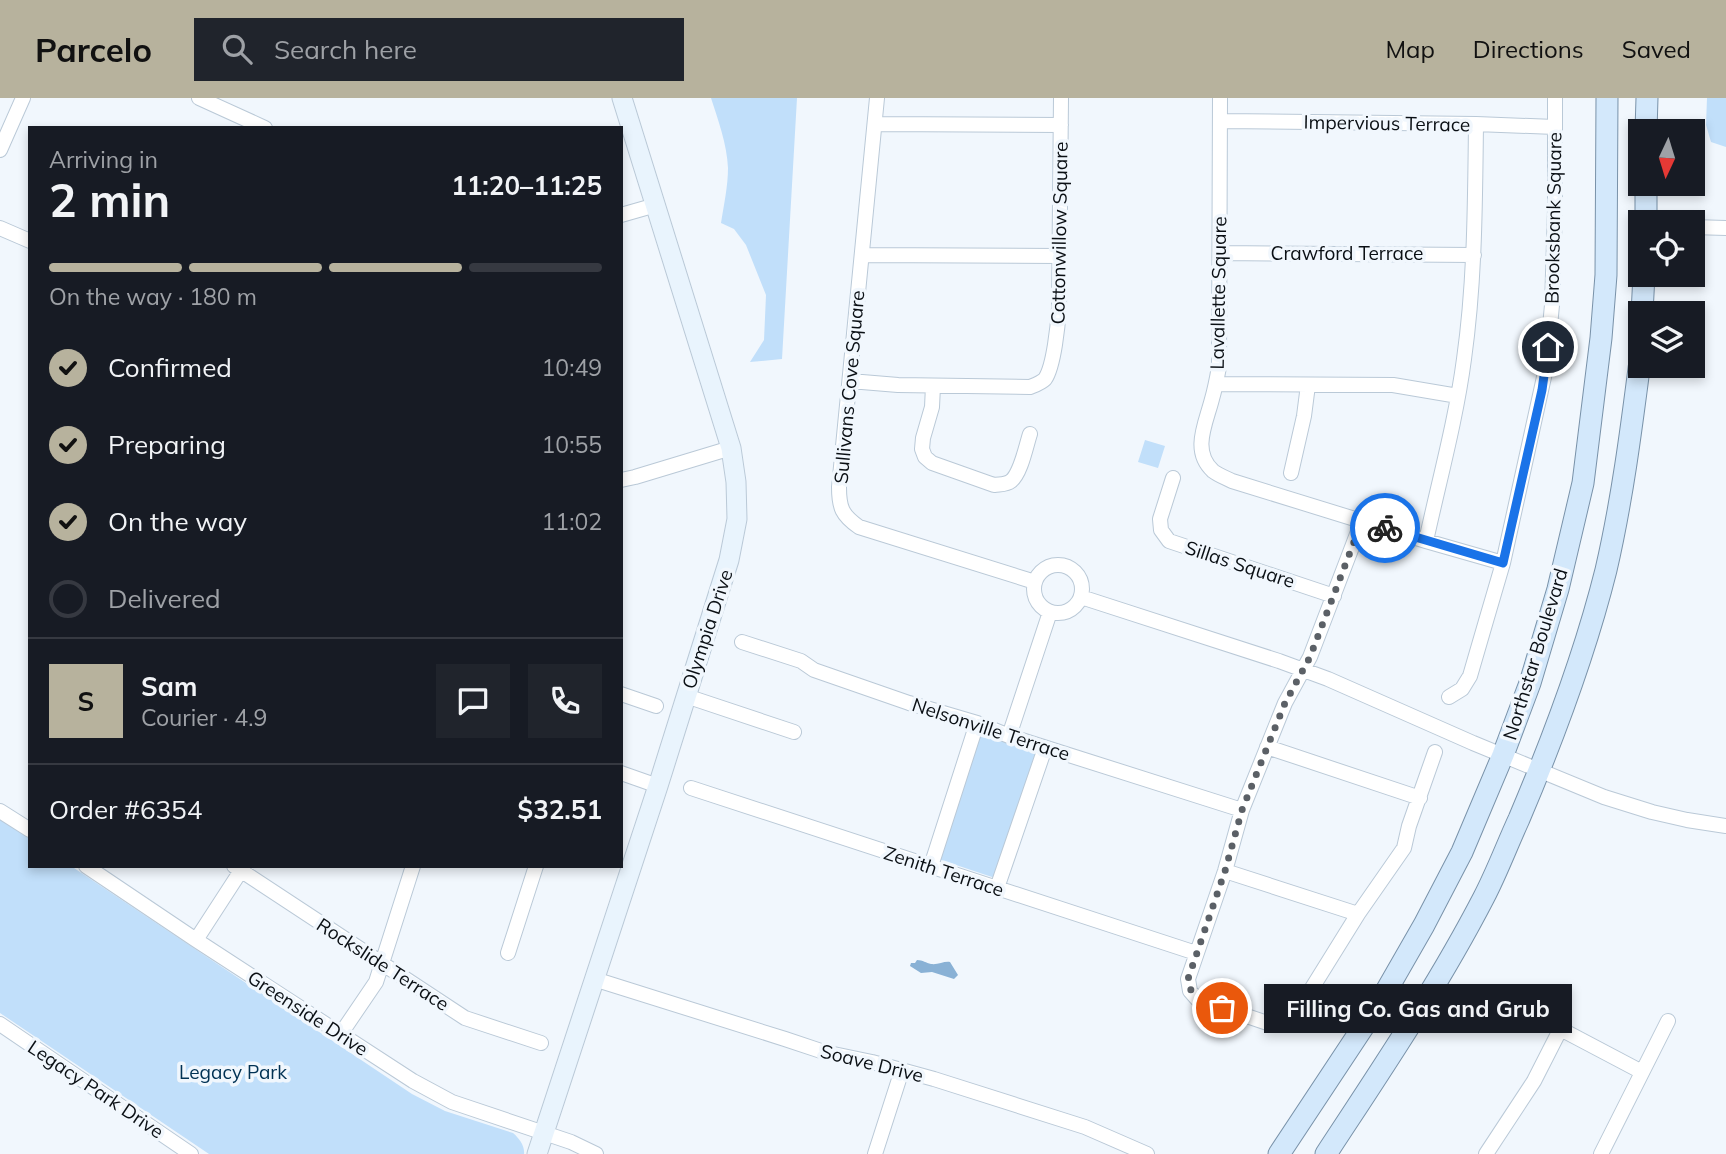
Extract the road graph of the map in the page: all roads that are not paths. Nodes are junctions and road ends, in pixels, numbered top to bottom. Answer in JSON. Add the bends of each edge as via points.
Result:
{"nodes":[{"id":1,"x":23,"y":98,"type":"edge"},
{"id":2,"x":199,"y":98,"type":"edge"},
{"id":3,"x":622,"y":98,"type":"edge"},
{"id":4,"x":877,"y":98,"type":"edge"},
{"id":5,"x":1061,"y":98,"type":"edge"},
{"id":6,"x":1220,"y":98,"type":"edge"},
{"id":7,"x":1555,"y":98,"type":"edge"},
{"id":8,"x":1607,"y":98,"type":"edge"},
{"id":9,"x":1647,"y":98,"type":"edge"},
{"id":10,"x":1646,"y":119,"type":"edge"},
{"id":11,"x":1220,"y":121,"type":"junction"},
{"id":12,"x":875,"y":124,"type":"junction"},
{"id":13,"x":1476,"y":124,"type":"junction"},
{"id":14,"x":1061,"y":125,"type":"junction"},
{"id":15,"x":261,"y":126,"type":"edge"},
{"id":16,"x":1555,"y":127,"type":"junction"},
{"id":17,"x":0,"y":149,"type":"edge"},
{"id":18,"x":656,"y":205,"type":"junction"},
{"id":19,"x":623,"y":214,"type":"edge"},
{"id":20,"x":1705,"y":227,"type":"edge"},
{"id":21,"x":0,"y":228,"type":"edge"},
{"id":22,"x":1726,"y":228,"type":"edge"},
{"id":23,"x":28,"y":240,"type":"edge"},
{"id":24,"x":1220,"y":253,"type":"junction"},
{"id":25,"x":1474,"y":255,"type":"junction"},
{"id":26,"x":862,"y":256,"type":"junction"},
{"id":27,"x":1060,"y":256,"type":"junction"},
{"id":28,"x":1638,"y":378,"type":"edge"},
{"id":29,"x":849,"y":381,"type":"junction"},
{"id":30,"x":1216,"y":384,"type":"junction"},
{"id":31,"x":1308,"y":385,"type":"junction"},
{"id":32,"x":933,"y":386,"type":"junction"},
{"id":33,"x":1458,"y":396,"type":"junction"},
{"id":34,"x":1030,"y":434,"type":"dead end"},
{"id":35,"x":731,"y":448,"type":"junction"},
{"id":36,"x":1291,"y":473,"type":"dead end"},
{"id":37,"x":1173,"y":478,"type":"dead end"},
{"id":38,"x":623,"y":480,"type":"edge"},
{"id":39,"x":1362,"y":521,"type":"junction"},
{"id":40,"x":1426,"y":541,"type":"junction"},
{"id":41,"x":1503,"y":563,"type":"junction"},
{"id":42,"x":1035,"y":582,"type":"junction"},
{"id":43,"x":1334,"y":596,"type":"junction"},
{"id":44,"x":1081,"y":597,"type":"junction"},
{"id":45,"x":1050,"y":612,"type":"junction"},
{"id":46,"x":742,"y":642,"type":"dead end"},
{"id":47,"x":1303,"y":670,"type":"junction"},
{"id":48,"x":623,"y":695,"type":"edge"},
{"id":49,"x":686,"y":696,"type":"junction"},
{"id":50,"x":1450,"y":697,"type":"dead end"},
{"id":51,"x":656,"y":706,"type":"dead end"},
{"id":52,"x":977,"y":723,"type":"junction"},
{"id":53,"x":793,"y":732,"type":"dead end"},
{"id":54,"x":1009,"y":736,"type":"junction"},
{"id":55,"x":1267,"y":747,"type":"junction"},
{"id":56,"x":1045,"y":748,"type":"junction"},
{"id":57,"x":1435,"y":752,"type":"dead end"},
{"id":58,"x":1503,"y":755,"type":"junction"},
{"id":59,"x":1540,"y":771,"type":"junction"},
{"id":60,"x":623,"y":774,"type":"edge"},
{"id":61,"x":658,"y":786,"type":"junction"},
{"id":62,"x":691,"y":788,"type":"dead end"},
{"id":63,"x":1420,"y":798,"type":"junction"},
{"id":64,"x":1242,"y":810,"type":"junction"},
{"id":65,"x":0,"y":811,"type":"edge"},
{"id":66,"x":1726,"y":826,"type":"edge"},
{"id":67,"x":28,"y":829,"type":"edge"},
{"id":68,"x":931,"y":866,"type":"junction"},
{"id":69,"x":89,"y":868,"type":"edge"},
{"id":70,"x":240,"y":868,"type":"edge"},
{"id":71,"x":412,"y":868,"type":"edge"},
{"id":72,"x":535,"y":868,"type":"edge"},
{"id":73,"x":1225,"y":871,"type":"junction"},
{"id":74,"x":997,"y":888,"type":"junction"},
{"id":75,"x":1358,"y":914,"type":"junction"},
{"id":76,"x":196,"y":940,"type":"junction"},
{"id":77,"x":508,"y":953,"type":"dead end"},
{"id":78,"x":1196,"y":953,"type":"junction"},
{"id":79,"x":382,"y":964,"type":"junction"},
{"id":80,"x":594,"y":979,"type":"junction"},
{"id":81,"x":1515,"y":1005,"type":"dead end"},
{"id":82,"x":1668,"y":1021,"type":"dead end"},
{"id":83,"x":0,"y":1024,"type":"edge"},
{"id":84,"x":1561,"y":1028,"type":"junction"},
{"id":85,"x":340,"y":1035,"type":"junction"},
{"id":86,"x":541,"y":1043,"type":"dead end"},
{"id":87,"x":902,"y":1070,"type":"junction"},
{"id":88,"x":1642,"y":1072,"type":"junction"},
{"id":89,"x":544,"y":1133,"type":"junction"},
{"id":90,"x":191,"y":1154,"type":"edge"},
{"id":91,"x":537,"y":1154,"type":"edge"},
{"id":92,"x":596,"y":1154,"type":"edge"},
{"id":93,"x":876,"y":1154,"type":"edge"},
{"id":94,"x":1147,"y":1154,"type":"edge"},
{"id":95,"x":1279,"y":1154,"type":"edge"},
{"id":96,"x":1326,"y":1154,"type":"edge"},
{"id":97,"x":1486,"y":1154,"type":"edge"},
{"id":98,"x":1601,"y":1154,"type":"edge"}],
"edges":[{"from":1,"to":17,"type":"street"},
{"from":2,"to":15,"type":"street"},
{"from":3,"to":18,"type":"street","name":"Olympia Drive"},
{"from":4,"to":12,"type":"street","name":"Sullivans Cove Square"},
{"from":5,"to":14,"type":"street","name":"Cottonwillow Square"},
{"from":6,"to":11,"type":"street","name":"Lavallette Square"},
{"from":7,"to":16,"type":"street","name":"Brooksbank Square"},
{"from":8,"to":58,"type":"main road","name":"Northstar Boulevard","via":[[1606,275],[1583,484],[1544,637]]},
{"from":9,"to":10,"type":"main road"},
{"from":11,"to":13,"type":"street","name":"Impervious Terrace"},
{"from":11,"to":24,"type":"street","name":"Lavallette Square"},
{"from":12,"to":14,"type":"street"},
{"from":12,"to":26,"type":"street","name":"Sullivans Cove Square"},
{"from":13,"to":16,"type":"street","name":"Impervious Terrace"},
{"from":13,"to":25,"type":"street"},
{"from":14,"to":27,"type":"street","name":"Cottonwillow Square"},
{"from":16,"to":41,"type":"street","name":"Brooksbank Square","via":[[1552,305],[1546,368]]},
{"from":18,"to":19,"type":"street"},
{"from":18,"to":35,"type":"street","name":"Olympia Drive"},
{"from":20,"to":22,"type":"street"},
{"from":21,"to":23,"type":"street"},
{"from":24,"to":25,"type":"street","name":"Crawford Terrace"},
{"from":24,"to":30,"type":"street","name":"Lavallette Square"},
{"from":25,"to":33,"type":"street"},
{"from":26,"to":27,"type":"street"},
{"from":26,"to":29,"type":"street","name":"Sullivans Cove Square"},
{"from":27,"to":32,"type":"street","name":"Cottonwillow Square","via":[[1058,332],[1046,378],[1030,387]]},
{"from":28,"to":59,"type":"main road","name":"Northstar Boulevard","via":[[1628,457],[1605,570]]},
{"from":29,"to":32,"type":"street","name":"Cottonwillow Square"},
{"from":29,"to":42,"type":"street","name":"Sullivans Cove Square","via":[[839,487],[839,504],[848,519],[859,527]]},
{"from":30,"to":31,"type":"street"},
{"from":30,"to":39,"type":"street","name":"Lavallette Square","via":[[1201,445],[1203,460],[1214,472]]},
{"from":31,"to":33,"type":"street","via":[[1393,385]]},
{"from":31,"to":36,"type":"street"},
{"from":32,"to":34,"type":"street","via":[[922,449],[932,463],[994,485],[1004,484],[1018,472]]},
{"from":33,"to":40,"type":"street"},
{"from":35,"to":38,"type":"street"},
{"from":35,"to":49,"type":"street","name":"Olympia Drive","via":[[737,519]]},
{"from":37,"to":43,"type":"street","name":"Sillas Square","via":[[1160,519],[1169,541]]},
{"from":39,"to":40,"type":"street","name":"Lavallette Square"},
{"from":39,"to":43,"type":"street"},
{"from":40,"to":41,"type":"street","name":"Lavallette Square"},
{"from":41,"to":50,"type":"street","name":"Brooksbank Square","via":[[1470,676]]},
{"from":42,"to":44,"type":"street","via":[[1045,569],[1061,565],[1081,580]]},
{"from":42,"to":45,"type":"street","via":[[1038,603]]},
{"from":43,"to":47,"type":"street"},
{"from":44,"to":45,"type":"street","via":[[1072,609]]},
{"from":44,"to":47,"type":"street"},
{"from":45,"to":54,"type":"street"},
{"from":46,"to":52,"type":"street","name":"Nelsonville Terrace"},
{"from":47,"to":55,"type":"street"},
{"from":47,"to":58,"type":"street"},
{"from":48,"to":51,"type":"street"},
{"from":49,"to":53,"type":"street"},
{"from":49,"to":61,"type":"street","name":"Olympia Drive"},
{"from":52,"to":54,"type":"street","name":"Nelsonville Terrace"},
{"from":52,"to":68,"type":"street"},
{"from":54,"to":56,"type":"street","name":"Nelsonville Terrace"},
{"from":55,"to":63,"type":"street"},
{"from":55,"to":64,"type":"street"},
{"from":56,"to":64,"type":"street","name":"Nelsonville Terrace"},
{"from":56,"to":74,"type":"street"},
{"from":57,"to":63,"type":"street"},
{"from":58,"to":59,"type":"street"},
{"from":58,"to":95,"type":"main road","name":"Northstar Boulevard","via":[[1462,852],[1424,925],[1381,1000]]},
{"from":59,"to":66,"type":"street","via":[[1652,812]]},
{"from":59,"to":96,"type":"main road","name":"Northstar Boulevard","via":[[1467,928]]},
{"from":60,"to":61,"type":"street"},
{"from":61,"to":80,"type":"street","name":"Olympia Drive"},
{"from":62,"to":68,"type":"street","name":"Zenith Terrace"},
{"from":63,"to":75,"type":"street","via":[[1404,848]]},
{"from":64,"to":73,"type":"street"},
{"from":65,"to":67,"type":"street"},
{"from":68,"to":74,"type":"street","name":"Zenith Terrace"},
{"from":69,"to":76,"type":"street","name":"Greenside Drive"},
{"from":70,"to":76,"type":"street"},
{"from":70,"to":79,"type":"street","name":"Rockslide Terrace"},
{"from":71,"to":79,"type":"street"},
{"from":72,"to":77,"type":"street"},
{"from":73,"to":75,"type":"street"},
{"from":73,"to":78,"type":"street"},
{"from":74,"to":78,"type":"street","name":"Zenith Terrace"},
{"from":75,"to":78,"type":"street","via":[[1294,1017],[1284,1024],[1273,1025],[1196,999],[1188,979]]},
{"from":76,"to":85,"type":"street","name":"Greenside Drive"},
{"from":79,"to":85,"type":"street","via":[[376,982]]},
{"from":79,"to":86,"type":"street","name":"Rockslide Terrace","via":[[465,1018]]},
{"from":80,"to":87,"type":"street","name":"Soave Drive","via":[[807,1047]]},
{"from":80,"to":89,"type":"street","name":"Olympia Drive"},
{"from":81,"to":84,"type":"street"},
{"from":82,"to":88,"type":"street"},
{"from":83,"to":90,"type":"street","name":"Legacy Park Drive"},
{"from":84,"to":88,"type":"street"},
{"from":84,"to":97,"type":"street","via":[[1534,1081]]},
{"from":85,"to":89,"type":"street","name":"Greenside Drive","via":[[452,1102]]},
{"from":87,"to":93,"type":"street"},
{"from":87,"to":94,"type":"street","name":"Soave Drive","via":[[1085,1127]]},
{"from":88,"to":98,"type":"street"},
{"from":89,"to":91,"type":"street","name":"Olympia Drive"},
{"from":89,"to":92,"type":"street","name":"Greenside Drive"}]}
